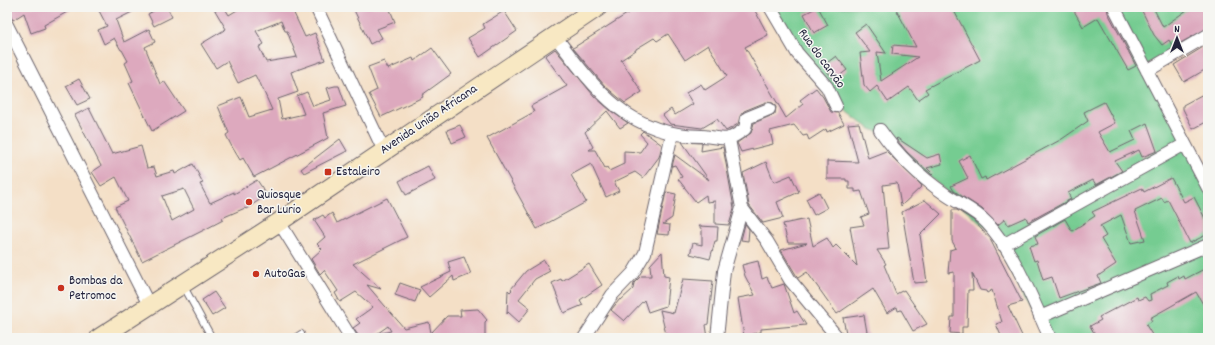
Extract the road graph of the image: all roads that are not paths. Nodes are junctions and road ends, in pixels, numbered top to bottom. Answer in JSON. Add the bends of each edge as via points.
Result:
{"nodes":[{"id":1,"x":316,"y":7,"type":"edge"},
{"id":2,"x":598,"y":7,"type":"edge"},
{"id":3,"x":770,"y":7,"type":"edge"},
{"id":4,"x":1114,"y":7,"type":"edge"},
{"id":5,"x":7,"y":25,"type":"edge"},
{"id":6,"x":1208,"y":35,"type":"edge"},
{"id":7,"x":556,"y":36,"type":"junction"},
{"id":8,"x":1147,"y":71,"type":"junction"},
{"id":9,"x":836,"y":106,"type":"dead end"},
{"id":10,"x":769,"y":108,"type":"dead end"},
{"id":11,"x":880,"y":130,"type":"dead end"},
{"id":12,"x":672,"y":134,"type":"junction"},
{"id":13,"x":728,"y":139,"type":"junction"},
{"id":14,"x":1185,"y":144,"type":"junction"},
{"id":15,"x":384,"y":151,"type":"junction"},
{"id":16,"x":1208,"y":188,"type":"edge"},
{"id":17,"x":742,"y":208,"type":"junction"},
{"id":18,"x":279,"y":222,"type":"junction"},
{"id":19,"x":1208,"y":244,"type":"edge"},
{"id":20,"x":1003,"y":245,"type":"junction"},
{"id":21,"x":182,"y":284,"type":"junction"},
{"id":22,"x":148,"y":305,"type":"junction"},
{"id":23,"x":1040,"y":317,"type":"junction"},
{"id":24,"x":301,"y":334,"type":"dead end"},
{"id":25,"x":99,"y":338,"type":"edge"},
{"id":26,"x":212,"y":338,"type":"edge"},
{"id":27,"x":295,"y":338,"type":"edge"},
{"id":28,"x":351,"y":338,"type":"edge"},
{"id":29,"x":584,"y":338,"type":"edge"},
{"id":30,"x":717,"y":338,"type":"edge"},
{"id":31,"x":838,"y":338,"type":"edge"},
{"id":32,"x":1050,"y":338,"type":"edge"}],
"edges":[{"from":1,"to":15,"type":"street"},
{"from":2,"to":7,"type":"main road","name":"Avenida União Africana"},
{"from":3,"to":9,"type":"street","name":"Rua do carvão","via":[[797,53],[827,87]]},
{"from":4,"to":8,"type":"street"},
{"from":5,"to":22,"type":"street"},
{"from":6,"to":8,"type":"street"},
{"from":7,"to":12,"type":"street","via":[[589,82],[612,103],[633,118]]},
{"from":7,"to":15,"type":"main road","name":"Avenida União Africana"},
{"from":8,"to":14,"type":"street"},
{"from":10,"to":13,"type":"street","via":[[747,118],[745,129]]},
{"from":11,"to":20,"type":"street","via":[[894,150],[911,167],[928,182],[967,206],[987,223]]},
{"from":12,"to":13,"type":"street"},
{"from":12,"to":29,"type":"street","via":[[645,254],[633,273],[612,295]]},
{"from":13,"to":17,"type":"street"},
{"from":14,"to":16,"type":"street"},
{"from":14,"to":20,"type":"street"},
{"from":15,"to":18,"type":"main road","name":"Avenida União Africana"},
{"from":17,"to":30,"type":"street","via":[[724,271]]},
{"from":17,"to":31,"type":"street","via":[[767,241],[790,280]]},
{"from":18,"to":21,"type":"main road","name":"Avenida União Africana"},
{"from":18,"to":28,"type":"street"},
{"from":19,"to":23,"type":"street"},
{"from":20,"to":23,"type":"street"},
{"from":21,"to":22,"type":"main road","name":"Avenida União Africana"},
{"from":21,"to":26,"type":"lane"},
{"from":22,"to":25,"type":"main road","name":"Avenida União Africana"},
{"from":23,"to":32,"type":"street"},
{"from":24,"to":27,"type":"lane"}]}
